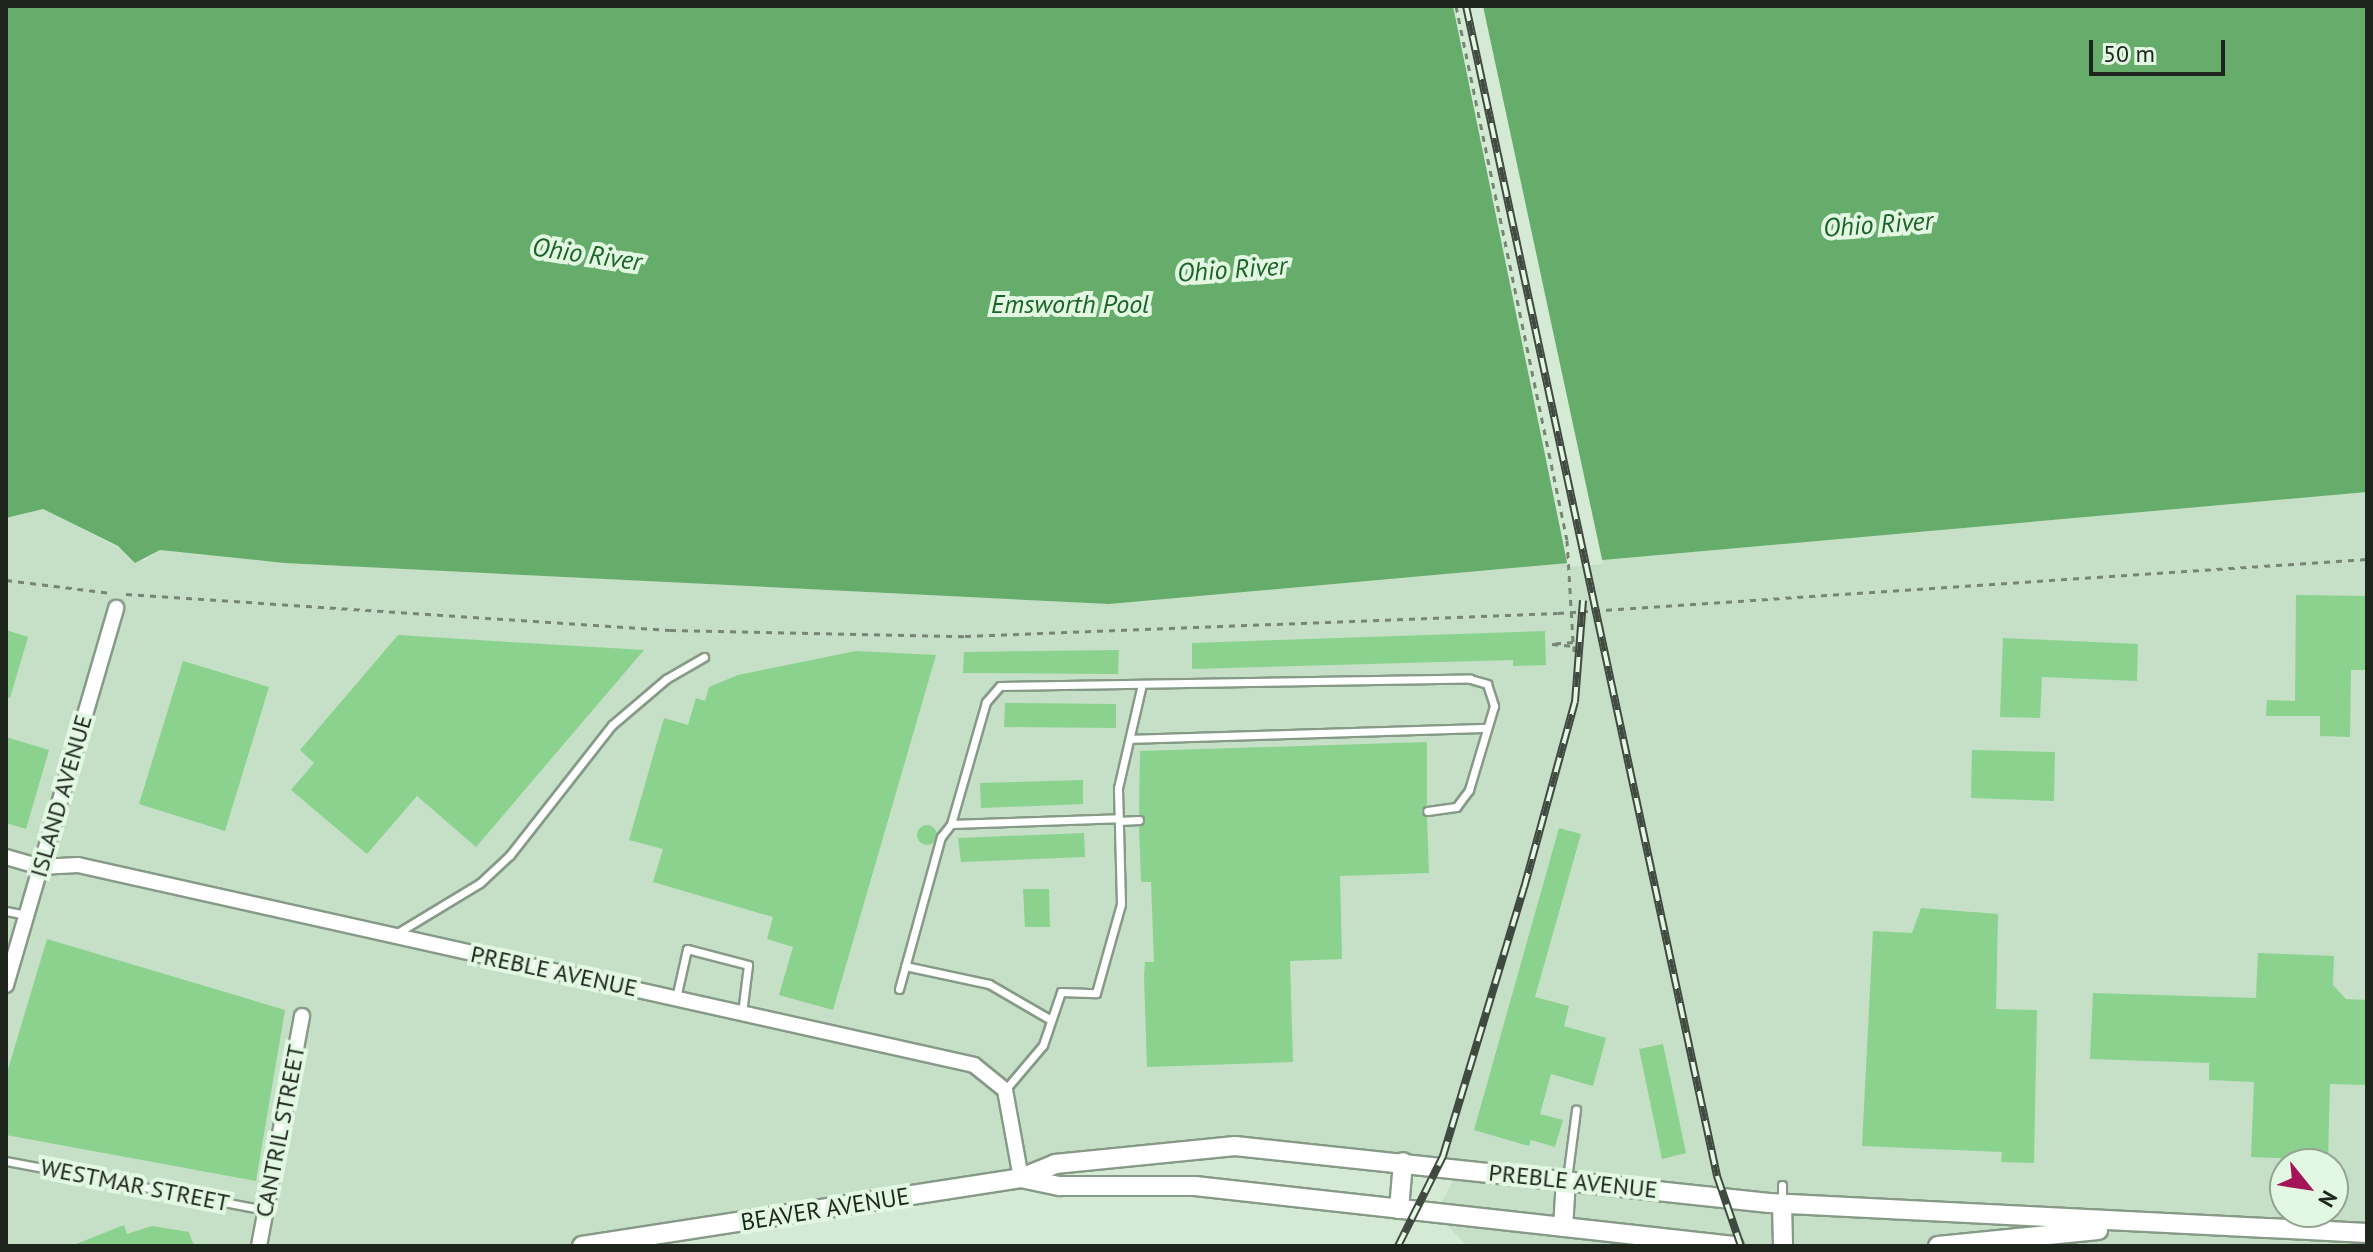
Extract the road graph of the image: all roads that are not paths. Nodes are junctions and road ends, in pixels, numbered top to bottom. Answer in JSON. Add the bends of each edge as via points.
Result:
{"nodes":[{"id":1,"x":116,"y":608,"type":"dead end"},
{"id":2,"x":704,"y":657,"type":"dead end"},
{"id":3,"x":1141,"y":688,"type":"junction"},
{"id":4,"x":1487,"y":728,"type":"junction"},
{"id":5,"x":1130,"y":739,"type":"junction"},
{"id":6,"x":1427,"y":811,"type":"dead end"},
{"id":7,"x":1119,"y":820,"type":"junction"},
{"id":8,"x":1139,"y":820,"type":"dead end"},
{"id":9,"x":951,"y":824,"type":"junction"},
{"id":10,"x":6,"y":857,"type":"edge"},
{"id":11,"x":40,"y":867,"type":"junction"},
{"id":12,"x":6,"y":911,"type":"edge"},
{"id":13,"x":26,"y":915,"type":"junction"},
{"id":14,"x":392,"y":936,"type":"junction"},
{"id":15,"x":905,"y":966,"type":"junction"},
{"id":16,"x":6,"y":985,"type":"edge"},
{"id":17,"x":899,"y":989,"type":"dead end"},
{"id":18,"x":676,"y":998,"type":"junction"},
{"id":19,"x":742,"y":1013,"type":"junction"},
{"id":20,"x":302,"y":1016,"type":"dead end"},
{"id":21,"x":1051,"y":1020,"type":"junction"},
{"id":22,"x":1005,"y":1090,"type":"junction"},
{"id":23,"x":1576,"y":1110,"type":"dead end"},
{"id":24,"x":6,"y":1161,"type":"edge"},
{"id":25,"x":1403,"y":1162,"type":"junction"},
{"id":26,"x":1021,"y":1178,"type":"junction"},
{"id":27,"x":1566,"y":1180,"type":"junction"},
{"id":28,"x":1782,"y":1194,"type":"junction"},
{"id":29,"x":1399,"y":1209,"type":"junction"},
{"id":30,"x":265,"y":1210,"type":"junction"},
{"id":31,"x":2130,"y":1226,"type":"junction"},
{"id":32,"x":1563,"y":1227,"type":"junction"},
{"id":33,"x":2362,"y":1237,"type":"edge"},
{"id":34,"x":2335,"y":1239,"type":"edge"},
{"id":35,"x":259,"y":1246,"type":"edge"},
{"id":36,"x":582,"y":1246,"type":"edge"},
{"id":37,"x":1734,"y":1246,"type":"edge"},
{"id":38,"x":1783,"y":1246,"type":"edge"},
{"id":39,"x":1938,"y":1246,"type":"edge"}],
"edges":[{"from":1,"to":11,"type":"street","name":"ISLAND AVENUE"},
{"from":2,"to":14,"type":"lane","via":[[666,679],[612,725],[510,855],[480,883]]},
{"from":3,"to":4,"type":"lane","via":[[1470,679],[1492,690]]},
{"from":3,"to":5,"type":"lane"},
{"from":3,"to":9,"type":"lane","via":[[994,688]]},
{"from":4,"to":5,"type":"lane"},
{"from":4,"to":6,"type":"lane","via":[[1466,797],[1449,810]]},
{"from":5,"to":7,"type":"lane","via":[[1118,788]]},
{"from":7,"to":8,"type":"lane"},
{"from":7,"to":9,"type":"lane"},
{"from":7,"to":21,"type":"lane","via":[[1121,904],[1096,993],[1061,992]]},
{"from":9,"to":15,"type":"lane","via":[[941,837]]},
{"from":10,"to":11,"type":"street","name":"PREBLE AVENUE"},
{"from":11,"to":13,"type":"street","name":"ISLAND AVENUE"},
{"from":11,"to":14,"type":"street","name":"PREBLE AVENUE","via":[[78,865]]},
{"from":12,"to":13,"type":"lane"},
{"from":13,"to":16,"type":"street","name":"ISLAND AVENUE"},
{"from":14,"to":18,"type":"street","name":"PREBLE AVENUE"},
{"from":15,"to":17,"type":"lane"},
{"from":15,"to":21,"type":"lane","via":[[989,984]]},
{"from":18,"to":19,"type":"street","name":"PREBLE AVENUE"},
{"from":18,"to":19,"type":"lane","via":[[687,949],[748,965]]},
{"from":19,"to":22,"type":"street","name":"PREBLE AVENUE","via":[[974,1065]]},
{"from":20,"to":30,"type":"street","name":"CANTRIL STREET"},
{"from":21,"to":22,"type":"lane","via":[[1043,1045]]},
{"from":22,"to":26,"type":"street"},
{"from":23,"to":27,"type":"lane"},
{"from":24,"to":30,"type":"lane","name":"WESTMAR STREET"},
{"from":25,"to":26,"type":"street","name":"PREBLE AVENUE","via":[[1235,1146],[1055,1164]]},
{"from":25,"to":27,"type":"street","name":"PREBLE AVENUE"},
{"from":25,"to":29,"type":"street"},
{"from":26,"to":29,"type":"street","name":"PREBLE AVENUE","via":[[1060,1186],[1195,1186]]},
{"from":26,"to":36,"type":"street","name":"BEAVER AVENUE"},
{"from":27,"to":28,"type":"street","name":"PREBLE AVENUE"},
{"from":27,"to":32,"type":"street"},
{"from":28,"to":31,"type":"street","name":"PREBLE AVENUE"},
{"from":28,"to":38,"type":"street"},
{"from":29,"to":32,"type":"street","name":"PREBLE AVENUE"},
{"from":30,"to":35,"type":"street","name":"CANTRIL STREET"},
{"from":31,"to":34,"type":"street","name":"PREBLE AVENUE"},
{"from":31,"to":39,"type":"street","name":"PREBLE AVENUE"},
{"from":32,"to":37,"type":"street","name":"PREBLE AVENUE"},
{"from":33,"to":34,"type":"street","name":"PREBLE AVENUE"}]}
